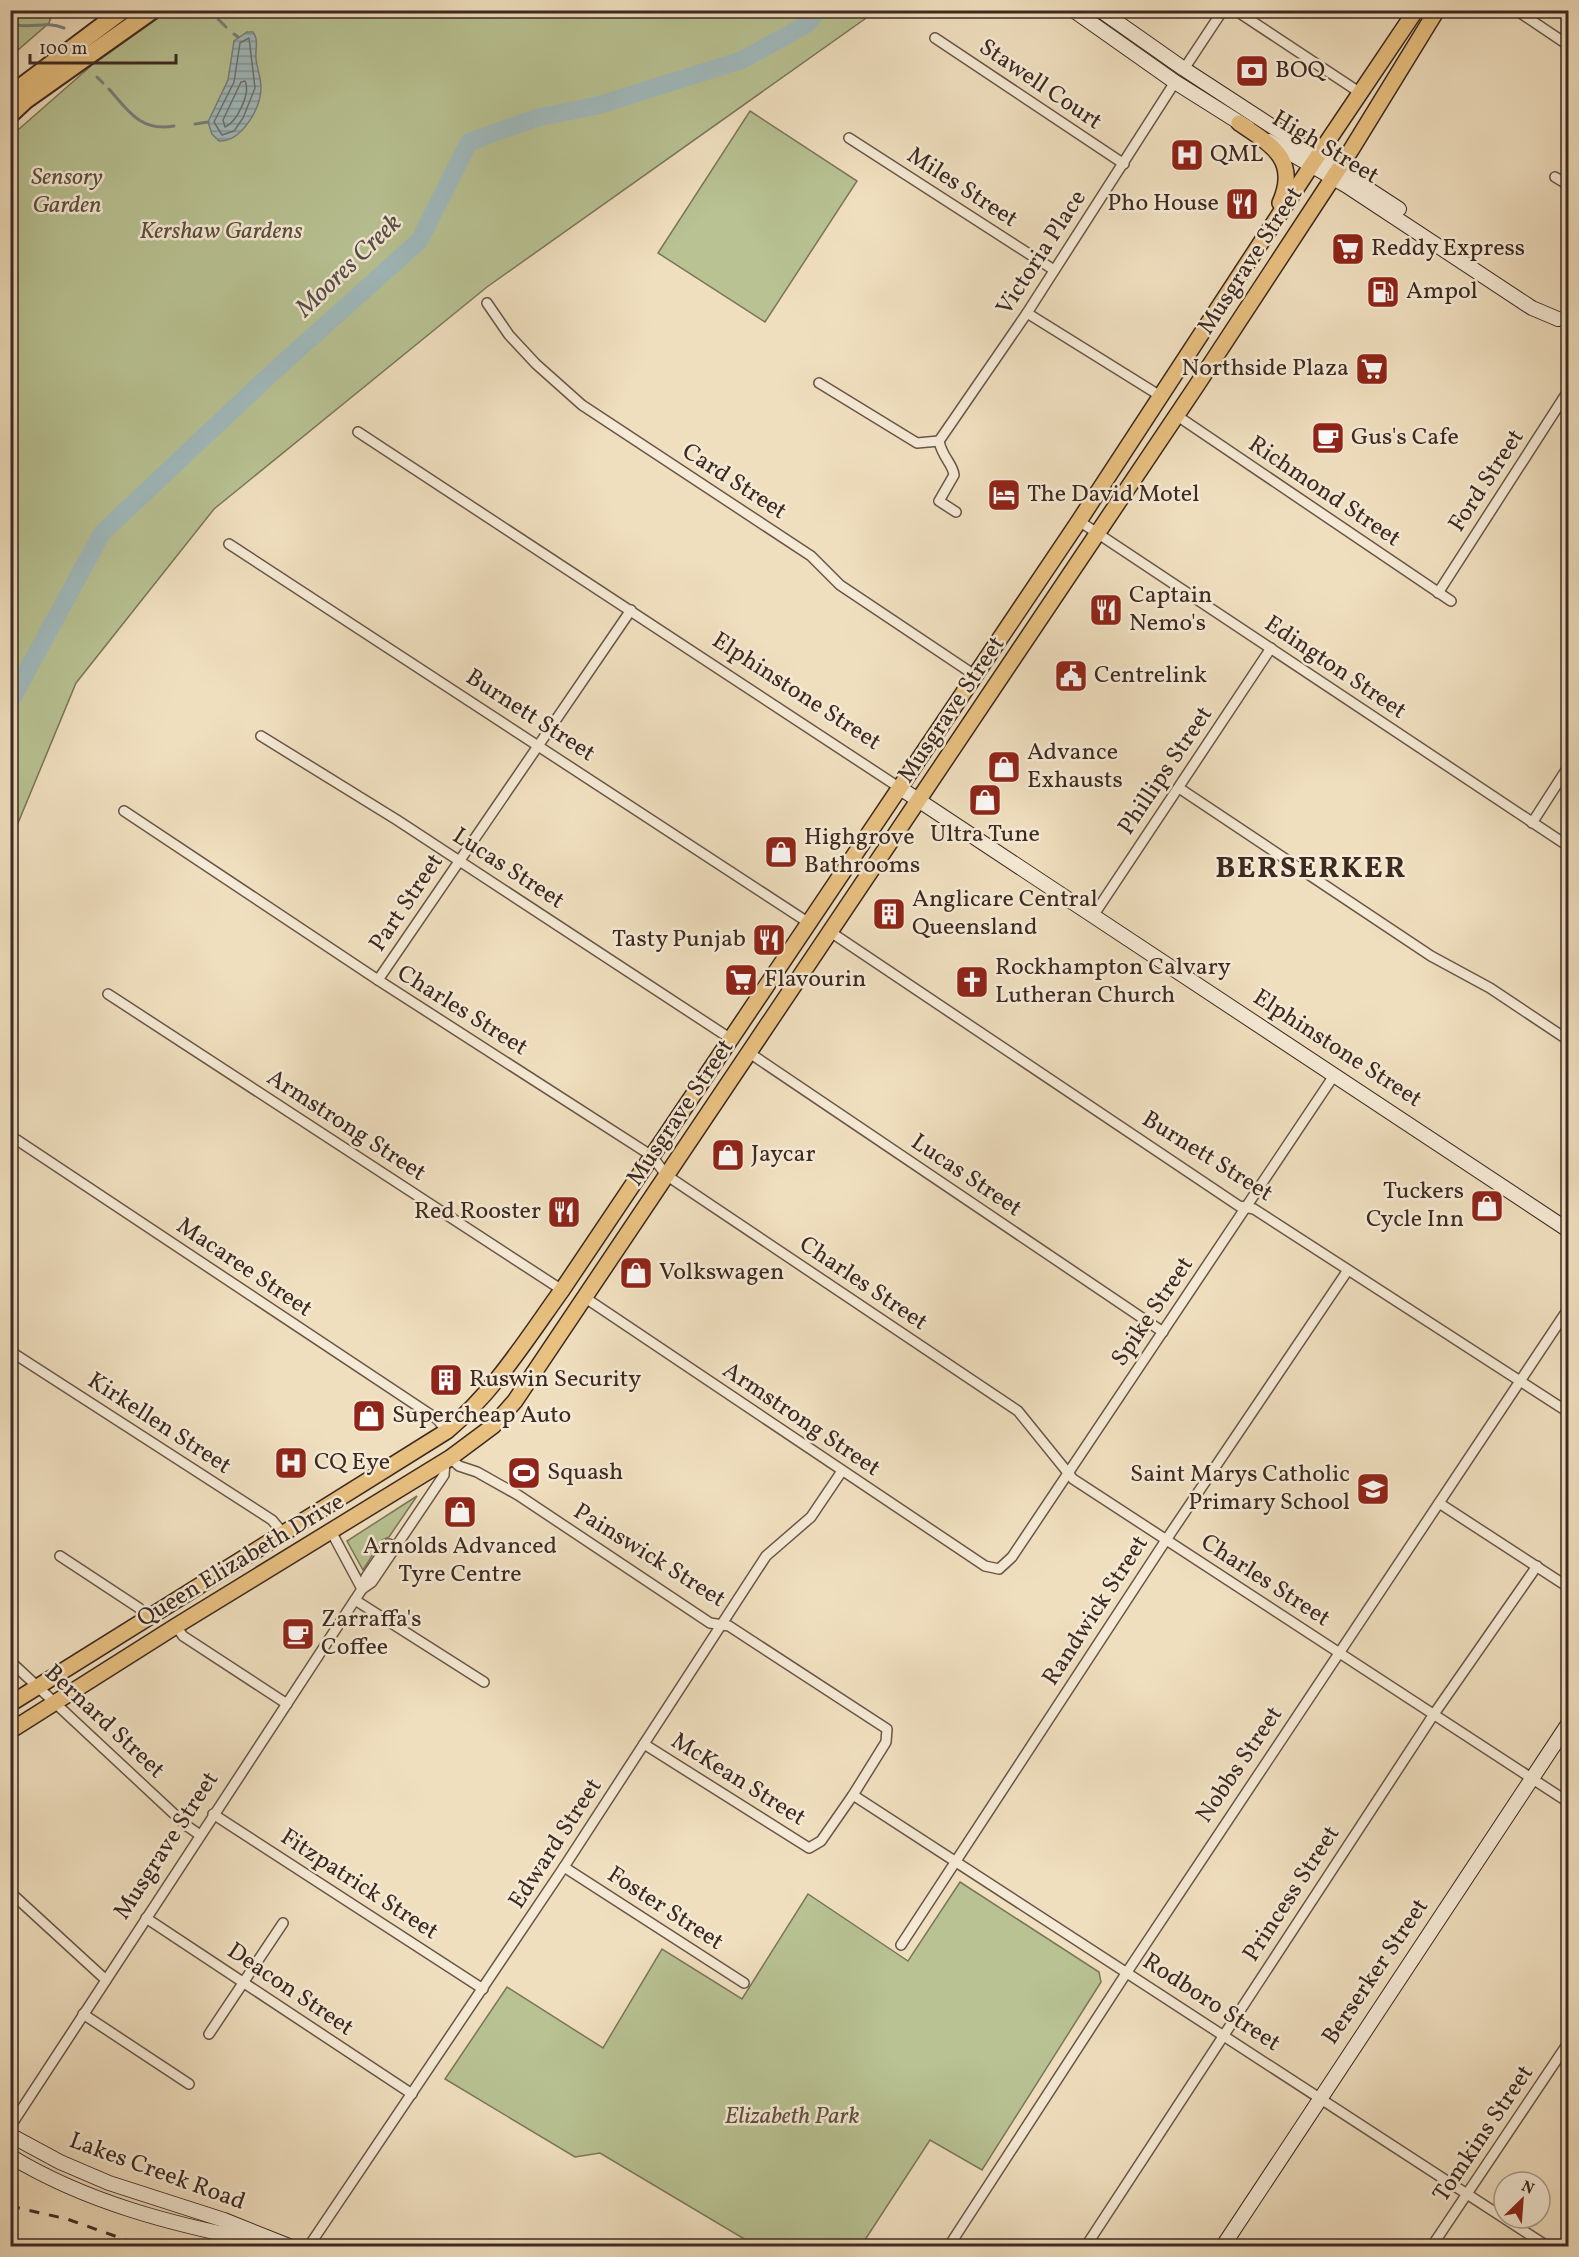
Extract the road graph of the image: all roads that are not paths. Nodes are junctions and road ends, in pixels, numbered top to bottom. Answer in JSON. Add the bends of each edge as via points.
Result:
{"nodes":[{"id":1,"x":123,"y":10,"type":"edge"},
{"id":2,"x":153,"y":10,"type":"edge"},
{"id":3,"x":1073,"y":10,"type":"edge"},
{"id":4,"x":1100,"y":10,"type":"edge"},
{"id":5,"x":1223,"y":10,"type":"edge"},
{"id":6,"x":1235,"y":10,"type":"edge"},
{"id":7,"x":1416,"y":10,"type":"edge"},
{"id":8,"x":1437,"y":10,"type":"edge"},
{"id":9,"x":1516,"y":10,"type":"edge"},
{"id":10,"x":936,"y":38,"type":"dead end"},
{"id":11,"x":1569,"y":45,"type":"edge"},
{"id":12,"x":1184,"y":69,"type":"junction"},
{"id":13,"x":1175,"y":82,"type":"junction"},
{"id":14,"x":1362,"y":94,"type":"junction"},
{"id":15,"x":10,"y":95,"type":"edge"},
{"id":16,"x":10,"y":115,"type":"edge"},
{"id":17,"x":1239,"y":123,"type":"junction"},
{"id":18,"x":849,"y":138,"type":"dead end"},
{"id":19,"x":1315,"y":161,"type":"junction"},
{"id":20,"x":1124,"y":164,"type":"junction"},
{"id":21,"x":1336,"y":173,"type":"junction"},
{"id":22,"x":1556,"y":177,"type":"dead end"},
{"id":23,"x":1569,"y":185,"type":"edge"},
{"id":24,"x":1262,"y":244,"type":"junction"},
{"id":25,"x":1054,"y":270,"type":"junction"},
{"id":26,"x":487,"y":303,"type":"dead end"},
{"id":27,"x":1027,"y":313,"type":"junction"},
{"id":28,"x":1563,"y":323,"type":"edge"},
{"id":29,"x":819,"y":383,"type":"dead end"},
{"id":30,"x":1569,"y":391,"type":"edge"},
{"id":31,"x":1162,"y":397,"type":"junction"},
{"id":32,"x":1176,"y":415,"type":"junction"},
{"id":33,"x":358,"y":432,"type":"dead end"},
{"id":34,"x":939,"y":441,"type":"junction"},
{"id":35,"x":956,"y":512,"type":"dead end"},
{"id":36,"x":1079,"y":521,"type":"junction"},
{"id":37,"x":1098,"y":534,"type":"junction"},
{"id":38,"x":229,"y":544,"type":"dead end"},
{"id":39,"x":1438,"y":593,"type":"junction"},
{"id":40,"x":1450,"y":601,"type":"dead end"},
{"id":41,"x":631,"y":610,"type":"junction"},
{"id":42,"x":1271,"y":648,"type":"junction"},
{"id":43,"x":976,"y":676,"type":"junction"},
{"id":44,"x":261,"y":736,"type":"dead end"},
{"id":45,"x":538,"y":744,"type":"junction"},
{"id":46,"x":1569,"y":767,"type":"edge"},
{"id":47,"x":900,"y":788,"type":"junction"},
{"id":48,"x":1179,"y":788,"type":"junction"},
{"id":49,"x":919,"y":801,"type":"junction"},
{"id":50,"x":124,"y":811,"type":"dead end"},
{"id":51,"x":1532,"y":823,"type":"junction"},
{"id":52,"x":1569,"y":846,"type":"edge"},
{"id":53,"x":459,"y":860,"type":"junction"},
{"id":54,"x":1093,"y":916,"type":"junction"},
{"id":55,"x":809,"y":923,"type":"junction"},
{"id":56,"x":829,"y":931,"type":"junction"},
{"id":57,"x":378,"y":980,"type":"junction"},
{"id":58,"x":108,"y":994,"type":"dead end"},
{"id":59,"x":731,"y":1039,"type":"junction"},
{"id":60,"x":1569,"y":1040,"type":"edge"},
{"id":61,"x":748,"y":1052,"type":"junction"},
{"id":62,"x":1335,"y":1074,"type":"junction"},
{"id":63,"x":17,"y":1140,"type":"dead end"},
{"id":64,"x":652,"y":1156,"type":"junction"},
{"id":65,"x":666,"y":1175,"type":"junction"},
{"id":66,"x":1246,"y":1208,"type":"junction"},
{"id":67,"x":1569,"y":1230,"type":"edge"},
{"id":68,"x":1348,"y":1270,"type":"junction"},
{"id":69,"x":562,"y":1290,"type":"junction"},
{"id":70,"x":584,"y":1297,"type":"junction"},
{"id":71,"x":1569,"y":1308,"type":"edge"},
{"id":72,"x":1163,"y":1332,"type":"junction"},
{"id":73,"x":10,"y":1351,"type":"edge"},
{"id":74,"x":1520,"y":1382,"type":"junction"},
{"id":75,"x":473,"y":1410,"type":"joint"},
{"id":76,"x":1569,"y":1412,"type":"edge"},
{"id":77,"x":493,"y":1426,"type":"joint"},
{"id":78,"x":447,"y":1431,"type":"junction"},
{"id":79,"x":447,"y":1460,"type":"junction"},
{"id":80,"x":843,"y":1471,"type":"junction"},
{"id":81,"x":1068,"y":1472,"type":"junction"},
{"id":82,"x":1439,"y":1503,"type":"junction"},
{"id":83,"x":283,"y":1533,"type":"junction"},
{"id":84,"x":332,"y":1533,"type":"junction"},
{"id":85,"x":1166,"y":1540,"type":"junction"},
{"id":86,"x":60,"y":1556,"type":"dead end"},
{"id":87,"x":1537,"y":1566,"type":"junction"},
{"id":88,"x":999,"y":1569,"type":"joint"},
{"id":89,"x":1569,"y":1587,"type":"edge"},
{"id":90,"x":362,"y":1589,"type":"junction"},
{"id":91,"x":355,"y":1600,"type":"junction"},
{"id":92,"x":147,"y":1619,"type":"junction"},
{"id":93,"x":176,"y":1626,"type":"junction"},
{"id":94,"x":721,"y":1626,"type":"junction"},
{"id":95,"x":1338,"y":1652,"type":"junction"},
{"id":96,"x":10,"y":1661,"type":"edge"},
{"id":97,"x":484,"y":1682,"type":"dead end"},
{"id":98,"x":37,"y":1687,"type":"junction"},
{"id":99,"x":55,"y":1703,"type":"junction"},
{"id":100,"x":10,"y":1704,"type":"edge"},
{"id":101,"x":287,"y":1704,"type":"junction"},
{"id":102,"x":1434,"y":1714,"type":"junction"},
{"id":103,"x":1569,"y":1724,"type":"edge"},
{"id":104,"x":887,"y":1729,"type":"joint"},
{"id":105,"x":10,"y":1731,"type":"edge"},
{"id":106,"x":644,"y":1744,"type":"junction"},
{"id":107,"x":1532,"y":1778,"type":"junction"},
{"id":108,"x":853,"y":1795,"type":"junction"},
{"id":109,"x":1569,"y":1802,"type":"edge"},
{"id":110,"x":213,"y":1814,"type":"junction"},
{"id":111,"x":200,"y":1834,"type":"junction"},
{"id":112,"x":956,"y":1861,"type":"junction"},
{"id":113,"x":564,"y":1868,"type":"junction"},
{"id":114,"x":10,"y":1892,"type":"edge"},
{"id":115,"x":147,"y":1918,"type":"junction"},
{"id":116,"x":283,"y":1923,"type":"dead end"},
{"id":117,"x":901,"y":1945,"type":"dead end"},
{"id":118,"x":1127,"y":1972,"type":"junction"},
{"id":119,"x":106,"y":1980,"type":"junction"},
{"id":120,"x":244,"y":1982,"type":"junction"},
{"id":121,"x":744,"y":1983,"type":"dead end"},
{"id":122,"x":483,"y":1989,"type":"junction"},
{"id":123,"x":83,"y":2014,"type":"junction"},
{"id":124,"x":209,"y":2034,"type":"dead end"},
{"id":125,"x":1223,"y":2034,"type":"junction"},
{"id":126,"x":1569,"y":2043,"type":"edge"},
{"id":127,"x":189,"y":2084,"type":"dead end"},
{"id":128,"x":412,"y":2094,"type":"junction"},
{"id":129,"x":1320,"y":2097,"type":"junction"},
{"id":130,"x":10,"y":2127,"type":"edge"},
{"id":131,"x":10,"y":2134,"type":"edge"},
{"id":132,"x":10,"y":2156,"type":"edge"},
{"id":133,"x":1466,"y":2194,"type":"junction"},
{"id":134,"x":285,"y":2247,"type":"edge"},
{"id":135,"x":289,"y":2247,"type":"edge"},
{"id":136,"x":309,"y":2247,"type":"edge"},
{"id":137,"x":949,"y":2247,"type":"edge"},
{"id":138,"x":1086,"y":2247,"type":"edge"},
{"id":139,"x":1223,"y":2247,"type":"edge"},
{"id":140,"x":1432,"y":2247,"type":"edge"},
{"id":141,"x":1547,"y":2247,"type":"edge"}],
"edges":[{"from":1,"to":15,"type":"highway"},
{"from":2,"to":16,"type":"highway"},
{"from":3,"to":13,"type":"main road","name":"High Street"},
{"from":4,"to":12,"type":"main road","name":"High Street"},
{"from":5,"to":12,"type":"street"},
{"from":6,"to":14,"type":"street"},
{"from":7,"to":14,"type":"main road","name":"Musgrave Street"},
{"from":8,"to":21,"type":"main road","name":"Musgrave Street"},
{"from":9,"to":11,"type":"street"},
{"from":10,"to":20,"type":"street","name":"Stawell Court"},
{"from":12,"to":19,"type":"main road","name":"High Street"},
{"from":13,"to":17,"type":"main road","name":"High Street"},
{"from":13,"to":20,"type":"street","name":"Victoria Place"},
{"from":14,"to":19,"type":"main road","name":"Musgrave Street"},
{"from":17,"to":19,"type":"main road","name":"High Street"},
{"from":17,"to":24,"type":"main road","via":[[1275,150],[1286,169],[1287,189]]},
{"from":18,"to":25,"type":"street","name":"Miles Street"},
{"from":19,"to":21,"type":"main road","name":"High Street"},
{"from":19,"to":24,"type":"main road","name":"Musgrave Street"},
{"from":20,"to":25,"type":"street","name":"Victoria Place"},
{"from":21,"to":28,"type":"main road","name":"High Street","via":[[1532,308]]},
{"from":21,"to":32,"type":"main road","name":"Musgrave Street"},
{"from":22,"to":23,"type":"street"},
{"from":24,"to":31,"type":"main road","name":"Musgrave Street"},
{"from":25,"to":27,"type":"street","name":"Victoria Place"},
{"from":26,"to":43,"type":"street","name":"Card Street","via":[[536,364],[582,405],[811,556],[840,585]]},
{"from":27,"to":31,"type":"street"},
{"from":27,"to":34,"type":"street","name":"Victoria Place"},
{"from":29,"to":34,"type":"street","via":[[917,443]]},
{"from":30,"to":39,"type":"street","name":"Ford Street"},
{"from":31,"to":36,"type":"main road","name":"Musgrave Street"},
{"from":32,"to":37,"type":"main road","name":"Musgrave Street"},
{"from":32,"to":39,"type":"street","name":"Richmond Street"},
{"from":33,"to":41,"type":"street","name":"Elphinstone Street"},
{"from":34,"to":35,"type":"street","via":[[954,476],[939,501]]},
{"from":36,"to":37,"type":"street","name":"Edington Street"},
{"from":36,"to":43,"type":"main road","name":"Musgrave Street"},
{"from":37,"to":42,"type":"street","name":"Edington Street"},
{"from":37,"to":49,"type":"main road","name":"Musgrave Street"},
{"from":38,"to":45,"type":"street","name":"Burnett Street"},
{"from":39,"to":40,"type":"street","name":"Richmond Street"},
{"from":41,"to":45,"type":"street","name":"Part Street"},
{"from":41,"to":47,"type":"street","name":"Elphinstone Street"},
{"from":42,"to":48,"type":"street","name":"Phillips Street"},
{"from":42,"to":51,"type":"street","name":"Edington Street"},
{"from":43,"to":47,"type":"main road","name":"Musgrave Street"},
{"from":44,"to":53,"type":"street","name":"Lucas Street"},
{"from":45,"to":53,"type":"street","name":"Part Street"},
{"from":45,"to":55,"type":"street","name":"Burnett Street"},
{"from":46,"to":51,"type":"street"},
{"from":47,"to":49,"type":"main road","name":"Elphinstone Street"},
{"from":47,"to":55,"type":"main road","name":"Musgrave Street"},
{"from":48,"to":54,"type":"street","name":"Phillips Street"},
{"from":48,"to":60,"type":"street","via":[[1431,956],[1490,988]]},
{"from":49,"to":54,"type":"main road","name":"Elphinstone Street"},
{"from":49,"to":56,"type":"main road","name":"Musgrave Street"},
{"from":50,"to":57,"type":"street","name":"Charles Street"},
{"from":51,"to":52,"type":"street","name":"Edington Street"},
{"from":53,"to":57,"type":"street","name":"Part Street"},
{"from":53,"to":59,"type":"street","name":"Lucas Street"},
{"from":54,"to":62,"type":"main road","name":"Elphinstone Street"},
{"from":55,"to":59,"type":"main road","name":"Musgrave Street"},
{"from":56,"to":61,"type":"main road","name":"Musgrave Street"},
{"from":56,"to":66,"type":"street","name":"Burnett Street"},
{"from":57,"to":64,"type":"street","name":"Charles Street"},
{"from":58,"to":69,"type":"street","name":"Armstrong Street"},
{"from":59,"to":64,"type":"main road","name":"Musgrave Street"},
{"from":61,"to":65,"type":"main road","name":"Musgrave Street"},
{"from":61,"to":72,"type":"street","name":"Lucas Street"},
{"from":62,"to":66,"type":"street","name":"Spike Street"},
{"from":62,"to":67,"type":"main road","name":"Elphinstone Street"},
{"from":63,"to":78,"type":"street","name":"Macaree Street","via":[[437,1419]]},
{"from":64,"to":65,"type":"street","name":"Charles Street"},
{"from":64,"to":69,"type":"main road","name":"Musgrave Street"},
{"from":65,"to":70,"type":"main road","name":"Musgrave Street"},
{"from":65,"to":81,"type":"street","name":"Charles Street","via":[[1018,1411]]},
{"from":66,"to":68,"type":"street","name":"Burnett Street","via":[[1254,1209]]},
{"from":66,"to":72,"type":"street","name":"Spike Street"},
{"from":68,"to":74,"type":"street","name":"Burnett Street"},
{"from":68,"to":85,"type":"street","name":"Randwick Street"},
{"from":69,"to":75,"type":"main road","name":"Musgrave Street"},
{"from":70,"to":77,"type":"main road","name":"Musgrave Street","via":[[515,1401]]},
{"from":70,"to":80,"type":"street","name":"Armstrong Street"},
{"from":71,"to":74,"type":"street","name":"Nobbs Street"},
{"from":72,"to":81,"type":"street","name":"Spike Street"},
{"from":73,"to":83,"type":"street","name":"Kirkellen Street","via":[[272,1520]]},
{"from":74,"to":76,"type":"street","name":"Burnett Street"},
{"from":74,"to":82,"type":"street","name":"Nobbs Street"},
{"from":75,"to":78,"type":"main road","name":"Queen Elizabeth Drive"},
{"from":77,"to":79,"type":"main road","name":"Queen Elizabeth Drive"},
{"from":78,"to":83,"type":"main road","name":"Queen Elizabeth Drive"},
{"from":79,"to":84,"type":"main road","name":"Queen Elizabeth Drive"},
{"from":79,"to":90,"type":"street","name":"Musgrave Street","via":[[444,1475],[372,1582]]},
{"from":79,"to":94,"type":"street","name":"Painswick Street","via":[[518,1495],[710,1623]]},
{"from":80,"to":88,"type":"street","name":"Armstrong Street","via":[[985,1566]]},
{"from":80,"to":94,"type":"street","name":"Edward Street","via":[[811,1516],[766,1556]]},
{"from":81,"to":85,"type":"street","name":"Charles Street"},
{"from":81,"to":88,"type":"street","name":"Spike Street","via":[[1012,1557]]},
{"from":82,"to":87,"type":"street"},
{"from":82,"to":95,"type":"street","name":"Nobbs Street"},
{"from":83,"to":92,"type":"main road","name":"Queen Elizabeth Drive"},
{"from":84,"to":90,"type":"street"},
{"from":84,"to":93,"type":"main road","name":"Queen Elizabeth Drive"},
{"from":85,"to":95,"type":"street","name":"Charles Street"},
{"from":85,"to":112,"type":"street","name":"Randwick Street"},
{"from":86,"to":92,"type":"street","via":[[139,1608]]},
{"from":87,"to":89,"type":"street"},
{"from":87,"to":102,"type":"street","name":"Princess Street"},
{"from":90,"to":91,"type":"street","name":"Musgrave Street"},
{"from":91,"to":97,"type":"street"},
{"from":91,"to":101,"type":"street","name":"Musgrave Street"},
{"from":92,"to":98,"type":"main road","name":"Queen Elizabeth Drive"},
{"from":93,"to":99,"type":"main road","name":"Queen Elizabeth Drive"},
{"from":93,"to":101,"type":"street","via":[[183,1636]]},
{"from":94,"to":104,"type":"street","name":"Painswick Street","via":[[729,1626]]},
{"from":94,"to":106,"type":"street","name":"Edward Street"},
{"from":95,"to":102,"type":"street","name":"Charles Street"},
{"from":95,"to":118,"type":"street","name":"Nobbs Street"},
{"from":96,"to":98,"type":"street","name":"Bernard Street"},
{"from":98,"to":99,"type":"street","name":"Bernard Street"},
{"from":98,"to":100,"type":"main road","name":"Queen Elizabeth Drive"},
{"from":99,"to":105,"type":"main road","name":"Queen Elizabeth Drive"},
{"from":99,"to":111,"type":"street","name":"Bernard Street"},
{"from":101,"to":110,"type":"street","name":"Musgrave Street"},
{"from":102,"to":107,"type":"street","name":"Charles Street"},
{"from":102,"to":125,"type":"street","name":"Princess Street"},
{"from":103,"to":107,"type":"main road","name":"Berserker Street"},
{"from":104,"to":108,"type":"street","name":"McKean Street","via":[[886,1742]]},
{"from":106,"to":108,"type":"street","name":"McKean Street","via":[[809,1848],[821,1841]]},
{"from":106,"to":113,"type":"street","name":"Edward Street"},
{"from":107,"to":109,"type":"street","name":"Charles Street"},
{"from":107,"to":129,"type":"main road","name":"Berserker Street"},
{"from":108,"to":112,"type":"street","name":"Rodboro Street"},
{"from":110,"to":111,"type":"street","name":"Musgrave Street"},
{"from":110,"to":122,"type":"street","name":"Fitzpatrick Street"},
{"from":111,"to":115,"type":"street","name":"Musgrave Street"},
{"from":112,"to":117,"type":"street","name":"Randwick Street"},
{"from":112,"to":118,"type":"street","name":"Rodboro Street"},
{"from":113,"to":121,"type":"street","name":"Foster Street"},
{"from":113,"to":122,"type":"street","name":"Edward Street"},
{"from":114,"to":119,"type":"street"},
{"from":115,"to":119,"type":"street","name":"Musgrave Street"},
{"from":115,"to":120,"type":"street","name":"Deacon Street"},
{"from":116,"to":120,"type":"street"},
{"from":118,"to":125,"type":"street","name":"Rodboro Street"},
{"from":118,"to":137,"type":"street","name":"Nobbs Street"},
{"from":119,"to":123,"type":"street","name":"Musgrave Street"},
{"from":120,"to":124,"type":"street"},
{"from":120,"to":128,"type":"street","name":"Deacon Street"},
{"from":122,"to":128,"type":"street","name":"Edward Street"},
{"from":123,"to":127,"type":"street"},
{"from":123,"to":130,"type":"street","name":"Musgrave Street"},
{"from":125,"to":129,"type":"street","name":"Rodboro Street"},
{"from":125,"to":138,"type":"street","name":"Princess Street"},
{"from":126,"to":133,"type":"street","name":"Tomkins Street"},
{"from":128,"to":136,"type":"street","name":"Edward Street"},
{"from":129,"to":133,"type":"street","name":"Rodboro Street"},
{"from":129,"to":139,"type":"main road","name":"Berserker Street"},
{"from":131,"to":135,"type":"main road","name":"Lakes Creek Road","via":[[109,2183],[224,2220]]},
{"from":132,"to":134,"type":"main road","name":"Lakes Creek Road","via":[[69,2187],[151,2217]]},
{"from":133,"to":140,"type":"street","name":"Tomkins Street"},
{"from":133,"to":141,"type":"street","name":"Rodboro Street"}]}
